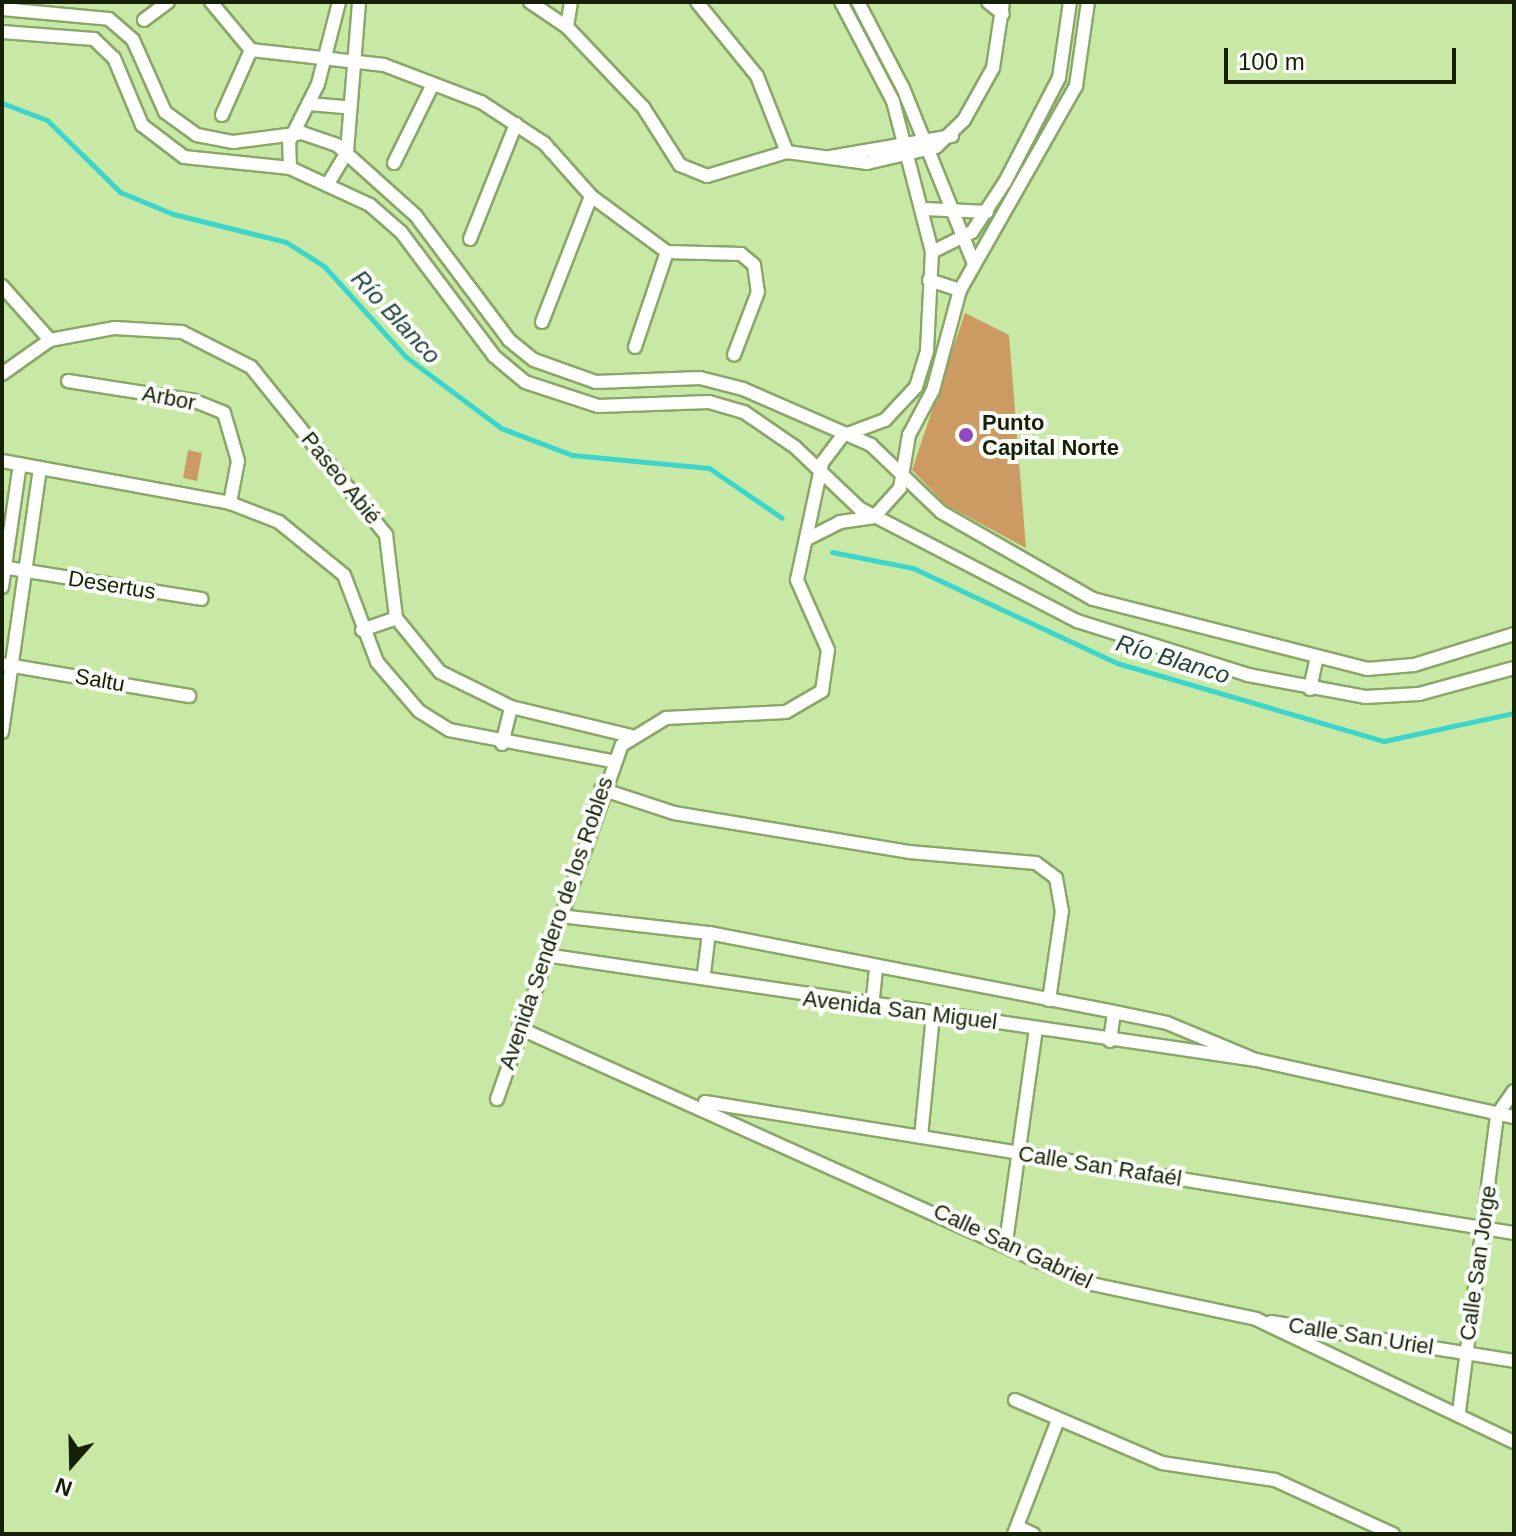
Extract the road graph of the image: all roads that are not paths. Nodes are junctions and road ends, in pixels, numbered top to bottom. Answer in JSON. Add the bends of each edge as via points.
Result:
{"nodes":[{"id":1,"x":168,"y":2,"type":"edge"},
{"id":2,"x":211,"y":2,"type":"edge"},
{"id":3,"x":339,"y":2,"type":"edge"},
{"id":4,"x":359,"y":2,"type":"edge"},
{"id":5,"x":530,"y":2,"type":"edge"},
{"id":6,"x":571,"y":2,"type":"edge"},
{"id":7,"x":697,"y":2,"type":"edge"},
{"id":8,"x":841,"y":2,"type":"edge"},
{"id":9,"x":858,"y":2,"type":"edge"},
{"id":10,"x":988,"y":2,"type":"edge"},
{"id":11,"x":1070,"y":2,"type":"edge"},
{"id":12,"x":1088,"y":2,"type":"edge"},
{"id":13,"x":1003,"y":8,"type":"edge"},
{"id":14,"x":2,"y":9,"type":"edge"},
{"id":15,"x":144,"y":20,"type":"dead end"},
{"id":16,"x":567,"y":27,"type":"junction"},
{"id":17,"x":2,"y":32,"type":"edge"},
{"id":18,"x":251,"y":50,"type":"junction"},
{"id":19,"x":326,"y":59,"type":"junction"},
{"id":20,"x":351,"y":64,"type":"junction"},
{"id":21,"x":433,"y":84,"type":"junction"},
{"id":22,"x":309,"y":104,"type":"junction"},
{"id":23,"x":347,"y":107,"type":"junction"},
{"id":24,"x":222,"y":115,"type":"dead end"},
{"id":25,"x":516,"y":124,"type":"junction"},
{"id":26,"x":291,"y":133,"type":"junction"},
{"id":27,"x":952,"y":136,"type":"junction"},
{"id":28,"x":922,"y":139,"type":"junction"},
{"id":29,"x":905,"y":144,"type":"junction"},
{"id":30,"x":347,"y":152,"type":"junction"},
{"id":31,"x":787,"y":152,"type":"junction"},
{"id":32,"x":928,"y":152,"type":"junction"},
{"id":33,"x":826,"y":158,"type":"junction"},
{"id":34,"x":909,"y":158,"type":"junction"},
{"id":35,"x":394,"y":163,"type":"dead end"},
{"id":36,"x":290,"y":168,"type":"junction"},
{"id":37,"x":329,"y":182,"type":"junction"},
{"id":38,"x":591,"y":196,"type":"junction"},
{"id":39,"x":951,"y":207,"type":"junction"},
{"id":40,"x":925,"y":209,"type":"junction"},
{"id":41,"x":987,"y":212,"type":"junction"},
{"id":42,"x":960,"y":238,"type":"junction"},
{"id":43,"x":470,"y":239,"type":"dead end"},
{"id":44,"x":667,"y":252,"type":"junction"},
{"id":45,"x":932,"y":252,"type":"junction"},
{"id":46,"x":974,"y":264,"type":"junction"},
{"id":47,"x":929,"y":280,"type":"junction"},
{"id":48,"x":2,"y":286,"type":"edge"},
{"id":49,"x":960,"y":290,"type":"junction"},
{"id":50,"x":542,"y":322,"type":"dead end"},
{"id":51,"x":50,"y":340,"type":"junction"},
{"id":52,"x":635,"y":347,"type":"dead end"},
{"id":53,"x":734,"y":355,"type":"dead end"},
{"id":54,"x":2,"y":374,"type":"edge"},
{"id":55,"x":68,"y":381,"type":"dead end"},
{"id":56,"x":842,"y":436,"type":"junction"},
{"id":57,"x":2,"y":461,"type":"edge"},
{"id":58,"x":20,"y":464,"type":"junction"},
{"id":59,"x":40,"y":468,"type":"junction"},
{"id":60,"x":819,"y":474,"type":"junction"},
{"id":61,"x":903,"y":475,"type":"junction"},
{"id":62,"x":230,"y":503,"type":"junction"},
{"id":63,"x":874,"y":517,"type":"junction"},
{"id":64,"x":809,"y":538,"type":"junction"},
{"id":65,"x":3,"y":568,"type":"edge"},
{"id":66,"x":24,"y":571,"type":"junction"},
{"id":67,"x":2,"y":587,"type":"edge"},
{"id":68,"x":201,"y":599,"type":"dead end"},
{"id":69,"x":396,"y":618,"type":"junction"},
{"id":70,"x":362,"y":630,"type":"junction"},
{"id":71,"x":1514,"y":634,"type":"edge"},
{"id":72,"x":1316,"y":660,"type":"junction"},
{"id":73,"x":7,"y":664,"type":"edge"},
{"id":74,"x":1514,"y":668,"type":"edge"},
{"id":75,"x":1310,"y":689,"type":"junction"},
{"id":76,"x":189,"y":696,"type":"dead end"},
{"id":77,"x":511,"y":707,"type":"junction"},
{"id":78,"x":2,"y":732,"type":"edge"},
{"id":79,"x":631,"y":736,"type":"junction"},
{"id":80,"x":502,"y":744,"type":"junction"},
{"id":81,"x":612,"y":761,"type":"junction"},
{"id":82,"x":601,"y":789,"type":"junction"},
{"id":83,"x":559,"y":916,"type":"junction"},
{"id":84,"x":709,"y":933,"type":"junction"},
{"id":85,"x":545,"y":955,"type":"junction"},
{"id":86,"x":876,"y":969,"type":"junction"},
{"id":87,"x":704,"y":973,"type":"junction"},
{"id":88,"x":1007,"y":996,"type":"junction"},
{"id":89,"x":1049,"y":1000,"type":"junction"},
{"id":90,"x":872,"y":1007,"type":"junction"},
{"id":91,"x":1114,"y":1012,"type":"junction"},
{"id":92,"x":933,"y":1014,"type":"junction"},
{"id":93,"x":1001,"y":1023,"type":"junction"},
{"id":94,"x":519,"y":1028,"type":"junction"},
{"id":95,"x":1036,"y":1029,"type":"junction"},
{"id":96,"x":1110,"y":1041,"type":"junction"},
{"id":97,"x":1256,"y":1060,"type":"junction"},
{"id":98,"x":1514,"y":1091,"type":"edge"},
{"id":99,"x":497,"y":1099,"type":"dead end"},
{"id":100,"x":686,"y":1099,"type":"junction"},
{"id":101,"x":1497,"y":1115,"type":"junction"},
{"id":102,"x":1514,"y":1117,"type":"edge"},
{"id":103,"x":921,"y":1137,"type":"junction"},
{"id":104,"x":1020,"y":1153,"type":"junction"},
{"id":105,"x":1483,"y":1227,"type":"junction"},
{"id":106,"x":1514,"y":1233,"type":"edge"},
{"id":107,"x":1006,"y":1242,"type":"junction"},
{"id":108,"x":1256,"y":1319,"type":"junction"},
{"id":109,"x":1466,"y":1353,"type":"junction"},
{"id":110,"x":1514,"y":1361,"type":"edge"},
{"id":111,"x":1015,"y":1400,"type":"dead end"},
{"id":112,"x":1459,"y":1412,"type":"junction"},
{"id":113,"x":1058,"y":1420,"type":"junction"},
{"id":114,"x":1514,"y":1442,"type":"edge"},
{"id":115,"x":1016,"y":1531,"type":"edge"},
{"id":116,"x":1033,"y":1534,"type":"edge"},
{"id":117,"x":1393,"y":1534,"type":"edge"}],
"edges":[{"from":1,"to":15,"type":"street"},
{"from":2,"to":18,"type":"street"},
{"from":3,"to":19,"type":"street"},
{"from":4,"to":20,"type":"street"},
{"from":5,"to":16,"type":"street"},
{"from":6,"to":16,"type":"street"},
{"from":7,"to":31,"type":"street","via":[[757,76]]},
{"from":8,"to":29,"type":"street","via":[[893,101]]},
{"from":9,"to":28,"type":"street"},
{"from":10,"to":13,"type":"street"},
{"from":11,"to":41,"type":"street","via":[[1059,78]]},
{"from":12,"to":46,"type":"street","via":[[1084,60],[1064,113]]},
{"from":13,"to":27,"type":"street","via":[[993,68]]},
{"from":14,"to":26,"type":"street","via":[[109,19],[133,40],[165,112],[197,135],[233,142]]},
{"from":16,"to":31,"type":"street","via":[[693,173],[725,173]]},
{"from":17,"to":36,"type":"street","via":[[94,39],[114,58],[142,125],[184,157]]},
{"from":18,"to":19,"type":"street"},
{"from":18,"to":24,"type":"street"},
{"from":19,"to":20,"type":"street"},
{"from":19,"to":22,"type":"street"},
{"from":20,"to":21,"type":"street","via":[[384,65]]},
{"from":20,"to":23,"type":"street"},
{"from":21,"to":25,"type":"street"},
{"from":21,"to":35,"type":"street"},
{"from":22,"to":23,"type":"street"},
{"from":22,"to":26,"type":"street"},
{"from":23,"to":30,"type":"street"},
{"from":25,"to":38,"type":"street"},
{"from":25,"to":43,"type":"street"},
{"from":26,"to":30,"type":"street","via":[[320,137]]},
{"from":26,"to":36,"type":"street"},
{"from":27,"to":28,"type":"street"},
{"from":27,"to":32,"type":"street"},
{"from":28,"to":29,"type":"street"},
{"from":28,"to":32,"type":"street"},
{"from":29,"to":33,"type":"street"},
{"from":29,"to":34,"type":"street"},
{"from":30,"to":37,"type":"street"},
{"from":30,"to":56,"type":"street","via":[[416,216],[509,340],[534,360],[596,382],[724,383]]},
{"from":31,"to":33,"type":"street"},
{"from":32,"to":34,"type":"street"},
{"from":32,"to":39,"type":"street"},
{"from":33,"to":34,"type":"street"},
{"from":34,"to":40,"type":"street"},
{"from":36,"to":37,"type":"street"},
{"from":37,"to":60,"type":"street","via":[[401,232],[494,356],[525,382],[598,406],[697,402],[744,412],[795,447]]},
{"from":38,"to":44,"type":"street"},
{"from":38,"to":50,"type":"street"},
{"from":39,"to":40,"type":"street"},
{"from":39,"to":41,"type":"street"},
{"from":39,"to":42,"type":"street"},
{"from":40,"to":45,"type":"street"},
{"from":41,"to":42,"type":"street"},
{"from":42,"to":45,"type":"street"},
{"from":42,"to":46,"type":"street"},
{"from":44,"to":52,"type":"street"},
{"from":44,"to":53,"type":"street","via":[[741,254],[754,265],[758,292]]},
{"from":45,"to":47,"type":"street"},
{"from":46,"to":49,"type":"street"},
{"from":47,"to":49,"type":"street"},
{"from":47,"to":56,"type":"street","via":[[927,350],[916,387],[885,420]]},
{"from":48,"to":51,"type":"street"},
{"from":49,"to":61,"type":"street","via":[[933,390],[909,435]]},
{"from":51,"to":54,"type":"street"},
{"from":51,"to":69,"type":"street","name":"Paseo Abié","via":[[115,328],[182,332],[251,367],[386,535]]},
{"from":55,"to":62,"type":"street","name":"Arbor","via":[[195,401],[224,413],[238,461]]},
{"from":56,"to":60,"type":"street","name":"Avenida Sendero de los Robles"},
{"from":56,"to":61,"type":"street","via":[[871,445]]},
{"from":57,"to":58,"type":"street"},
{"from":58,"to":59,"type":"street"},
{"from":58,"to":65,"type":"street"},
{"from":59,"to":62,"type":"street"},
{"from":59,"to":66,"type":"street"},
{"from":60,"to":63,"type":"street"},
{"from":60,"to":64,"type":"street","name":"Avenida Sendero de los Robles"},
{"from":61,"to":63,"type":"street","via":[[893,499]]},
{"from":61,"to":72,"type":"street","via":[[941,512],[1093,599]]},
{"from":62,"to":70,"type":"street","via":[[279,522],[344,575]]},
{"from":63,"to":64,"type":"street","via":[[840,522]]},
{"from":63,"to":75,"type":"street","via":[[1122,640]]},
{"from":64,"to":79,"type":"street","name":"Avenida Sendero de los Robles","via":[[798,560],[798,591],[830,663],[815,699],[786,712],[666,718]]},
{"from":65,"to":66,"type":"street","name":"Desertus"},
{"from":65,"to":67,"type":"street"},
{"from":66,"to":68,"type":"street","name":"Desertus"},
{"from":66,"to":73,"type":"street"},
{"from":69,"to":70,"type":"street"},
{"from":69,"to":77,"type":"street","via":[[440,672]]},
{"from":70,"to":80,"type":"street","via":[[377,662],[419,711],[449,730]]},
{"from":71,"to":72,"type":"street","via":[[1414,665],[1367,669]]},
{"from":72,"to":75,"type":"street"},
{"from":73,"to":76,"type":"street","name":"Saltu"},
{"from":73,"to":78,"type":"street"},
{"from":74,"to":75,"type":"street","via":[[1419,694]]},
{"from":77,"to":79,"type":"street"},
{"from":77,"to":80,"type":"street"},
{"from":79,"to":81,"type":"street","name":"Avenida Sendero de los Robles"},
{"from":80,"to":81,"type":"street"},
{"from":81,"to":82,"type":"street","name":"Avenida Sendero de los Robles"},
{"from":82,"to":83,"type":"street","name":"Avenida Sendero de los Robles"},
{"from":82,"to":89,"type":"street","via":[[674,813],[909,852],[996,854],[1036,863],[1056,878],[1062,911]]},
{"from":83,"to":84,"type":"street","name":"Avenida San Miguel"},
{"from":83,"to":85,"type":"street","name":"Avenida Sendero de los Robles"},
{"from":84,"to":86,"type":"street","name":"Avenida San Miguel"},
{"from":84,"to":87,"type":"street"},
{"from":85,"to":87,"type":"street","name":"Avenida San Miguel"},
{"from":85,"to":94,"type":"street","name":"Avenida Sendero de los Robles"},
{"from":86,"to":88,"type":"street","name":"Avenida San Miguel"},
{"from":86,"to":90,"type":"street"},
{"from":87,"to":90,"type":"street","name":"Avenida San Miguel"},
{"from":88,"to":89,"type":"street","name":"Avenida San Miguel"},
{"from":88,"to":93,"type":"street"},
{"from":89,"to":91,"type":"street","name":"Avenida San Miguel"},
{"from":90,"to":92,"type":"street","name":"Avenida San Miguel"},
{"from":91,"to":96,"type":"street"},
{"from":91,"to":97,"type":"street","name":"Avenida San Miguel","via":[[1167,1023]]},
{"from":92,"to":93,"type":"street","name":"Avenida San Miguel"},
{"from":92,"to":103,"type":"street"},
{"from":93,"to":95,"type":"street","name":"Avenida San Miguel"},
{"from":94,"to":99,"type":"street","name":"Avenida Sendero de los Robles"},
{"from":94,"to":100,"type":"street","name":"Calle San Gabriel"},
{"from":95,"to":96,"type":"street","name":"Avenida San Miguel"},
{"from":95,"to":104,"type":"street"},
{"from":96,"to":97,"type":"street","name":"Avenida San Miguel"},
{"from":97,"to":101,"type":"street","name":"Avenida San Miguel"},
{"from":98,"to":101,"type":"street"},
{"from":100,"to":103,"type":"street","name":"Calle San Rafaél"},
{"from":100,"to":107,"type":"street","name":"Calle San Gabriel"},
{"from":101,"to":102,"type":"street","name":"Avenida San Miguel"},
{"from":101,"to":105,"type":"street","name":"Calle San Jorge"},
{"from":103,"to":104,"type":"street","name":"Calle San Rafaél"},
{"from":104,"to":105,"type":"street","name":"Calle San Rafaél"},
{"from":104,"to":107,"type":"street"},
{"from":105,"to":106,"type":"street","name":"Calle San Rafaél"},
{"from":105,"to":109,"type":"street","name":"Calle San Jorge"},
{"from":107,"to":108,"type":"street","name":"Calle San Gabriel","via":[[1087,1283]]},
{"from":108,"to":109,"type":"street","name":"Calle San Uriel"},
{"from":108,"to":112,"type":"street","name":"Calle San Gabriel"},
{"from":109,"to":110,"type":"street","name":"Calle San Uriel"},
{"from":109,"to":112,"type":"street","name":"Calle San Jorge"},
{"from":111,"to":113,"type":"street"},
{"from":112,"to":114,"type":"street","name":"Calle San Gabriel"},
{"from":113,"to":115,"type":"street"},
{"from":113,"to":117,"type":"street","via":[[1162,1463],[1275,1480]]},
{"from":115,"to":116,"type":"street"}]}
